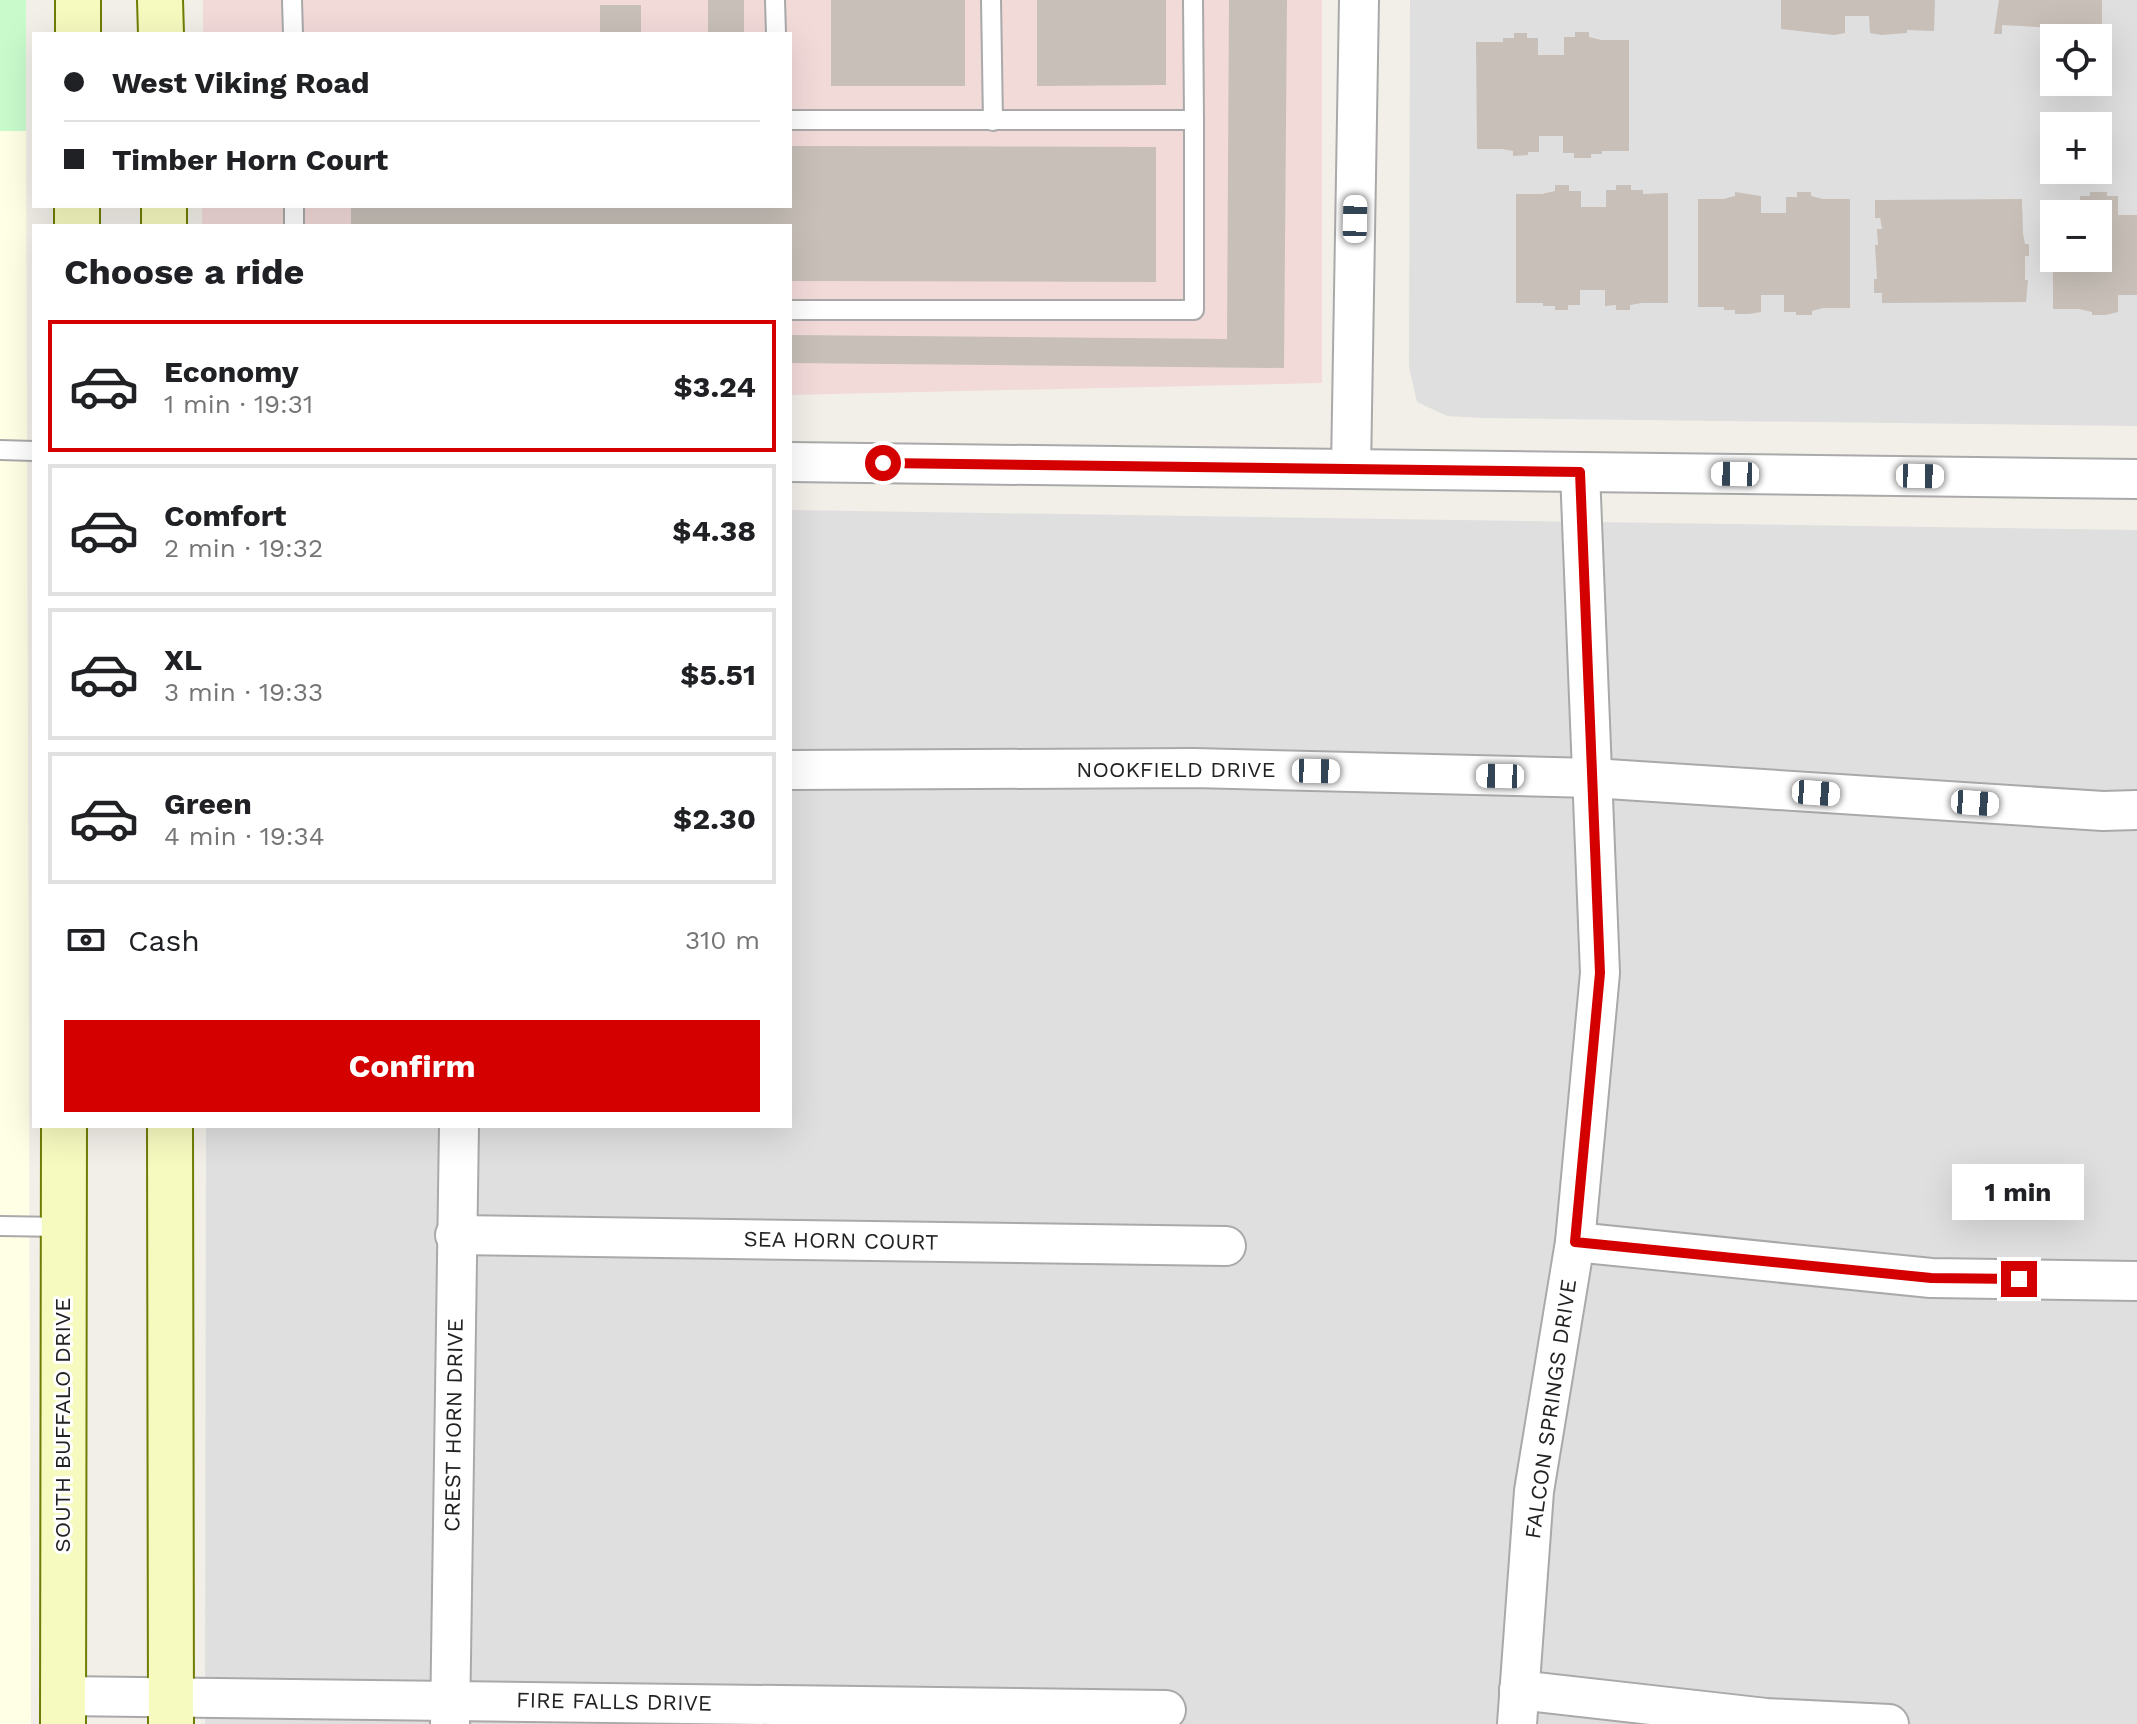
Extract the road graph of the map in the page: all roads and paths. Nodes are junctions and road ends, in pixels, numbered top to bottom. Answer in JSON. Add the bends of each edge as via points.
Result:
{"nodes":[{"id":1,"x":78,"y":0,"type":"edge"},
{"id":2,"x":160,"y":0,"type":"edge"},
{"id":3,"x":292,"y":0,"type":"edge"},
{"id":4,"x":775,"y":0,"type":"edge"},
{"id":5,"x":991,"y":0,"type":"edge"},
{"id":6,"x":1193,"y":0,"type":"edge"},
{"id":7,"x":1359,"y":0,"type":"edge"},
{"id":8,"x":78,"y":32,"type":"edge"},
{"id":9,"x":161,"y":32,"type":"edge"},
{"id":10,"x":293,"y":32,"type":"edge"},
{"id":11,"x":776,"y":32,"type":"edge"},
{"id":12,"x":792,"y":120,"type":"edge"},
{"id":13,"x":1194,"y":120,"type":"junction"},
{"id":14,"x":993,"y":121,"type":"junction"},
{"id":15,"x":792,"y":310,"type":"edge"},
{"id":16,"x":0,"y":450,"type":"edge"},
{"id":17,"x":32,"y":451,"type":"edge"},
{"id":18,"x":792,"y":462,"type":"edge"},
{"id":19,"x":1351,"y":469,"type":"junction"},
{"id":20,"x":1580,"y":472,"type":"junction"},
{"id":21,"x":2137,"y":479,"type":"edge"},
{"id":22,"x":792,"y":770,"type":"edge"},
{"id":23,"x":1592,"y":778,"type":"junction"},
{"id":24,"x":2137,"y":810,"type":"edge"},
{"id":25,"x":64,"y":1128,"type":"edge"},
{"id":26,"x":170,"y":1128,"type":"edge"},
{"id":27,"x":459,"y":1128,"type":"edge"},
{"id":28,"x":0,"y":1226,"type":"edge"},
{"id":29,"x":62,"y":1227,"type":"junction"},
{"id":30,"x":455,"y":1235,"type":"junction"},
{"id":31,"x":1575,"y":1242,"type":"junction"},
{"id":32,"x":1226,"y":1246,"type":"dead end"},
{"id":33,"x":2137,"y":1281,"type":"edge"},
{"id":34,"x":1518,"y":1707,"type":"edge"},
{"id":35,"x":171,"y":1709,"type":"edge"},
{"id":36,"x":63,"y":1710,"type":"edge"},
{"id":37,"x":1166,"y":1710,"type":"dead end"},
{"id":38,"x":450,"y":1711,"type":"edge"},
{"id":39,"x":1889,"y":1724,"type":"edge"}],
"edges":[{"from":1,"to":8,"type":"main road"},
{"from":2,"to":9,"type":"main road"},
{"from":3,"to":10,"type":"lane"},
{"from":4,"to":11,"type":"lane"},
{"from":5,"to":14,"type":"lane"},
{"from":6,"to":13,"type":"lane"},
{"from":7,"to":19,"type":"street"},
{"from":12,"to":14,"type":"lane"},
{"from":13,"to":14,"type":"lane"},
{"from":13,"to":15,"type":"lane","via":[[1194,310]]},
{"from":16,"to":17,"type":"lane"},
{"from":18,"to":19,"type":"street"},
{"from":19,"to":20,"type":"street"},
{"from":20,"to":21,"type":"street"},
{"from":20,"to":23,"type":"street","name":"FALCON SPRINGS DRIVE"},
{"from":22,"to":23,"type":"street","name":"NOOKFIELD DRIVE","via":[[1194,768]]},
{"from":23,"to":24,"type":"street","name":"NOOKFIELD DRIVE"},
{"from":23,"to":31,"type":"street","name":"FALCON SPRINGS DRIVE","via":[[1600,973]]},
{"from":25,"to":29,"type":"main road","name":"SOUTH BUFFALO DRIVE"},
{"from":26,"to":35,"type":"main road"},
{"from":27,"to":30,"type":"street","name":"CREST HORN DRIVE"},
{"from":28,"to":29,"type":"lane"},
{"from":29,"to":36,"type":"main road","name":"SOUTH BUFFALO DRIVE"},
{"from":30,"to":32,"type":"street","name":"SEA HORN COURT"},
{"from":30,"to":38,"type":"street","name":"CREST HORN DRIVE"},
{"from":31,"to":33,"type":"street","via":[[1931,1278]]},
{"from":31,"to":34,"type":"street","name":"FALCON SPRINGS DRIVE","via":[[1534,1491]]},
{"from":34,"to":39,"type":"street"},
{"from":35,"to":36,"type":"street","name":"FIRE FALLS DRIVE"},
{"from":35,"to":38,"type":"street","name":"FIRE FALLS DRIVE"},
{"from":37,"to":38,"type":"street","name":"FIRE FALLS DRIVE"}]}
